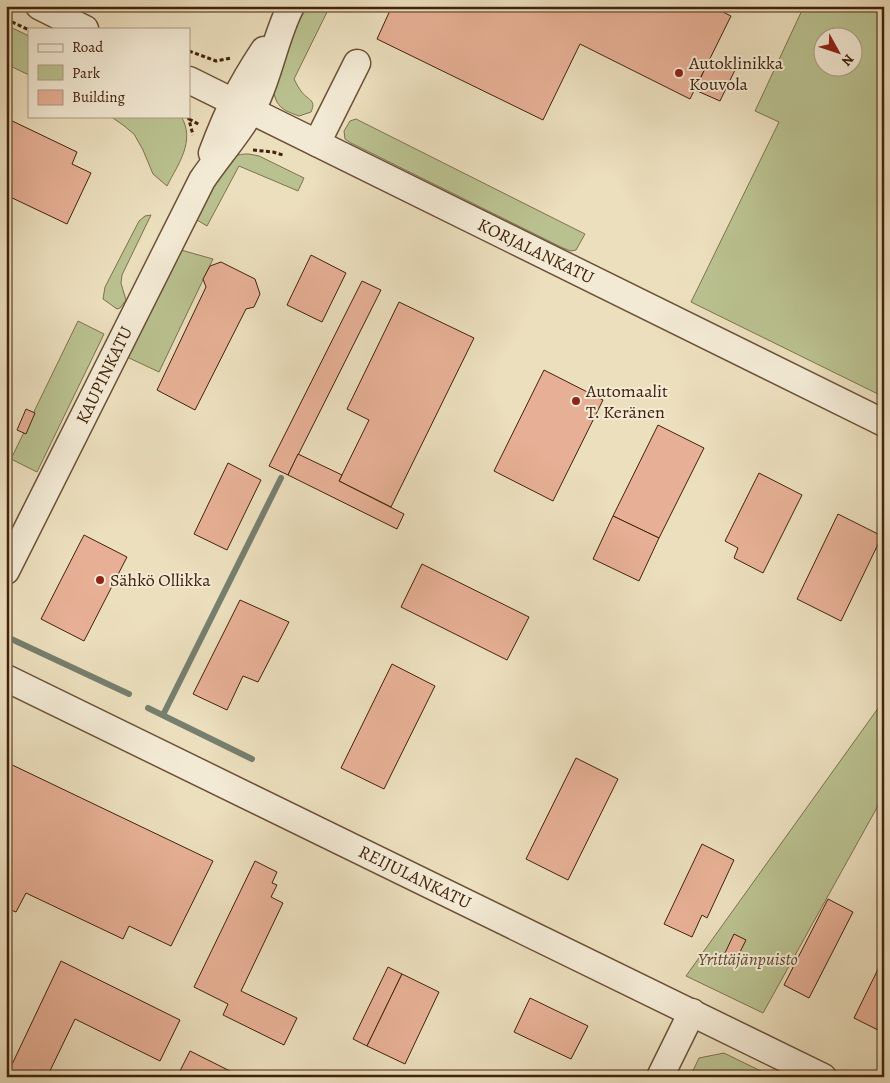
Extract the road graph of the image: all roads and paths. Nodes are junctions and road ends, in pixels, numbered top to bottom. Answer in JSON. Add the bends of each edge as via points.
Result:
{"nodes":[{"id":1,"x":39,"y":6,"type":"edge"},
{"id":2,"x":288,"y":12,"type":"edge"},
{"id":3,"x":6,"y":19,"type":"edge"},
{"id":4,"x":83,"y":28,"type":"edge"},
{"id":5,"x":28,"y":30,"type":"edge"},
{"id":6,"x":190,"y":51,"type":"edge"},
{"id":7,"x":238,"y":54,"type":"dead end"},
{"id":8,"x":357,"y":63,"type":"dead end"},
{"id":9,"x":190,"y":80,"type":"edge"},
{"id":10,"x":242,"y":106,"type":"junction"},
{"id":11,"x":189,"y":119,"type":"dead end"},
{"id":12,"x":225,"y":137,"type":"junction"},
{"id":13,"x":317,"y":143,"type":"junction"},
{"id":14,"x":287,"y":157,"type":"dead end"},
{"id":15,"x":884,"y":423,"type":"edge"},
{"id":16,"x":6,"y":571,"type":"edge"},
{"id":17,"x":6,"y":678,"type":"edge"},
{"id":18,"x":692,"y":1012,"type":"junction"},
{"id":19,"x":660,"y":1077,"type":"edge"},
{"id":20,"x":823,"y":1077,"type":"edge"}],
"edges":[{"from":1,"to":4,"type":"street"},
{"from":2,"to":10,"type":"street","name":"KAUPINKATU","via":[[242,84]]},
{"from":3,"to":5,"type":"path"},
{"from":6,"to":7,"type":"path","via":[[216,61],[228,60]]},
{"from":8,"to":13,"type":"street"},
{"from":9,"to":10,"type":"street","name":"KORJALANKATU"},
{"from":10,"to":12,"type":"street","name":"KAUPINKATU"},
{"from":10,"to":13,"type":"street","name":"KORJALANKATU"},
{"from":11,"to":12,"type":"path"},
{"from":12,"to":14,"type":"path","via":[[252,149]]},
{"from":12,"to":16,"type":"street","name":"KAUPINKATU"},
{"from":13,"to":15,"type":"street","name":"KORJALANKATU"},
{"from":17,"to":18,"type":"street","name":"REIJULANKATU"},
{"from":18,"to":19,"type":"street"},
{"from":18,"to":20,"type":"street","name":"REIJULANKATU"}]}
